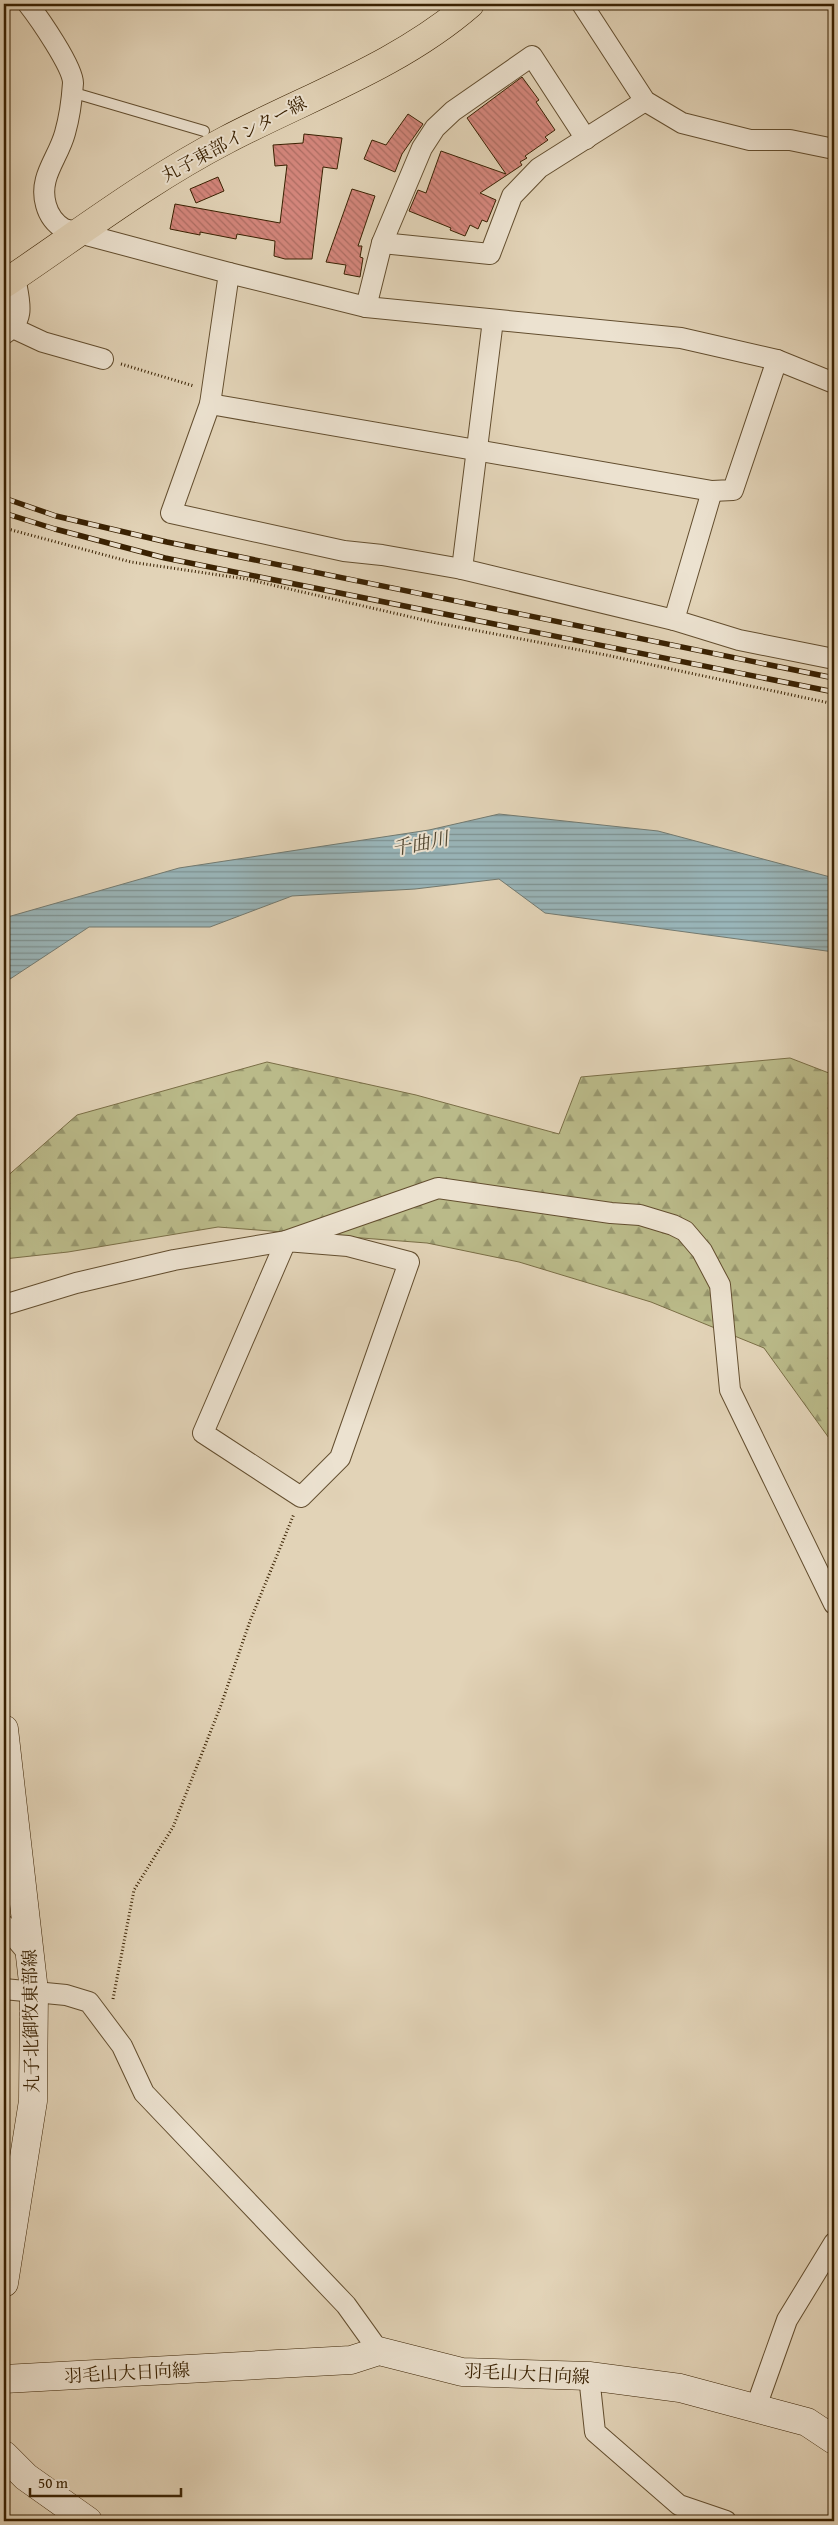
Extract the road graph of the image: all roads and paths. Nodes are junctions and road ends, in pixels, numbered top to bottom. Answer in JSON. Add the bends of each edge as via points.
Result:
{"nodes":[{"id":1,"x":28,"y":4,"type":"edge"},
{"id":2,"x":470,"y":4,"type":"edge"},
{"id":3,"x":582,"y":4,"type":"edge"},
{"id":4,"x":71,"y":92,"type":"junction"},
{"id":5,"x":645,"y":101,"type":"junction"},
{"id":6,"x":204,"y":132,"type":"dead end"},
{"id":7,"x":586,"y":139,"type":"junction"},
{"id":8,"x":834,"y":149,"type":"edge"},
{"id":9,"x":75,"y":233,"type":"junction"},
{"id":10,"x":382,"y":244,"type":"junction"},
{"id":11,"x":229,"y":273,"type":"junction"},
{"id":12,"x":9,"y":280,"type":"edge"},
{"id":13,"x":366,"y":307,"type":"junction"},
{"id":14,"x":493,"y":320,"type":"junction"},
{"id":15,"x":8,"y":331,"type":"edge"},
{"id":16,"x":103,"y":358,"type":"joint"},
{"id":17,"x":777,"y":360,"type":"junction"},
{"id":18,"x":834,"y":383,"type":"edge"},
{"id":19,"x":211,"y":397,"type":"junction"},
{"id":20,"x":476,"y":450,"type":"junction"},
{"id":21,"x":712,"y":491,"type":"junction"},
{"id":22,"x":4,"y":528,"type":"edge"},
{"id":23,"x":462,"y":569,"type":"junction"},
{"id":24,"x":674,"y":620,"type":"junction"},
{"id":25,"x":834,"y":659,"type":"edge"},
{"id":26,"x":834,"y":704,"type":"edge"},
{"id":27,"x":286,"y":1240,"type":"junction"},
{"id":28,"x":4,"y":1305,"type":"edge"},
{"id":29,"x":301,"y":1497,"type":"junction"},
{"id":30,"x":834,"y":1604,"type":"edge"},
{"id":31,"x":4,"y":1729,"type":"edge"},
{"id":32,"x":4,"y":1925,"type":"edge"},
{"id":33,"x":32,"y":1958,"type":"junction"},
{"id":34,"x":4,"y":1989,"type":"edge"},
{"id":35,"x":34,"y":1990,"type":"junction"},
{"id":36,"x":108,"y":2024,"type":"junction"},
{"id":37,"x":834,"y":2243,"type":"edge"},
{"id":38,"x":4,"y":2283,"type":"edge"},
{"id":39,"x":379,"y":2351,"type":"junction"},
{"id":40,"x":589,"y":2376,"type":"junction"},
{"id":41,"x":4,"y":2379,"type":"edge"},
{"id":42,"x":756,"y":2407,"type":"junction"},
{"id":43,"x":834,"y":2440,"type":"edge"},
{"id":44,"x":4,"y":2455,"type":"edge"},
{"id":45,"x":88,"y":2521,"type":"edge"},
{"id":46,"x":726,"y":2521,"type":"edge"}],
"edges":[{"from":1,"to":4,"type":"street","via":[[58,50],[73,82]]},
{"from":2,"to":9,"type":"main road","name":"丸子東部インター線","via":[[401,52],[210,149]]},
{"from":3,"to":5,"type":"street"},
{"from":4,"to":6,"type":"lane"},
{"from":4,"to":9,"type":"street","via":[[65,133],[47,174],[44,196],[56,225]]},
{"from":5,"to":7,"type":"street"},
{"from":5,"to":8,"type":"street","via":[[682,123],[750,140],[790,140]]},
{"from":7,"to":10,"type":"street","via":[[539,168],[512,196],[490,254]]},
{"from":7,"to":10,"type":"street","via":[[532,56],[453,111],[435,128],[422,148]]},
{"from":9,"to":11,"type":"street"},
{"from":9,"to":12,"type":"main road","name":"丸子東部インター線"},
{"from":10,"to":13,"type":"street"},
{"from":11,"to":13,"type":"street"},
{"from":11,"to":19,"type":"street"},
{"from":12,"to":15,"type":"street","via":[[20,314]]},
{"from":13,"to":14,"type":"street"},
{"from":14,"to":17,"type":"street","via":[[681,338]]},
{"from":14,"to":20,"type":"street"},
{"from":15,"to":16,"type":"street"},
{"from":16,"to":19,"type":"path","via":[[178,382]]},
{"from":17,"to":18,"type":"street"},
{"from":17,"to":21,"type":"street","via":[[733,490]]},
{"from":19,"to":20,"type":"street"},
{"from":19,"to":23,"type":"street","via":[[171,514],[344,551]]},
{"from":20,"to":21,"type":"street"},
{"from":20,"to":23,"type":"street"},
{"from":21,"to":24,"type":"street"},
{"from":22,"to":26,"type":"path","via":[[132,562],[246,579],[437,623]]},
{"from":23,"to":24,"type":"street"},
{"from":24,"to":25,"type":"street","via":[[739,640]]},
{"from":27,"to":28,"type":"street","via":[[174,1260],[76,1283]]},
{"from":27,"to":29,"type":"street","via":[[203,1433]]},
{"from":27,"to":29,"type":"street","via":[[348,1246],[409,1262],[340,1458]]},
{"from":27,"to":30,"type":"street","via":[[438,1188],[640,1215],[685,1232],[702,1251],[720,1285],[730,1390]]},
{"from":29,"to":36,"type":"path","via":[[250,1621],[173,1827],[134,1890]]},
{"from":31,"to":33,"type":"main road","name":"丸子北御牧東部線"},
{"from":32,"to":33,"type":"street"},
{"from":33,"to":35,"type":"main road","name":"丸子北御牧東部線"},
{"from":34,"to":35,"type":"street"},
{"from":35,"to":36,"type":"street","via":[[89,2002]]},
{"from":35,"to":38,"type":"main road","name":"丸子北御牧東部線","via":[[33,2102]]},
{"from":36,"to":39,"type":"street","via":[[144,2093],[346,2305]]},
{"from":37,"to":42,"type":"street","via":[[787,2320]]},
{"from":39,"to":40,"type":"main road","name":"羽毛山大日向線","via":[[462,2372]]},
{"from":39,"to":41,"type":"main road","name":"羽毛山大日向線","via":[[351,2360]]},
{"from":40,"to":42,"type":"main road","name":"羽毛山大日向線","via":[[680,2388]]},
{"from":40,"to":46,"type":"street","via":[[595,2432],[679,2505]]},
{"from":42,"to":43,"type":"main road","name":"羽毛山大日向線","via":[[807,2422]]},
{"from":44,"to":45,"type":"main road","via":[[26,2476]]}]}
